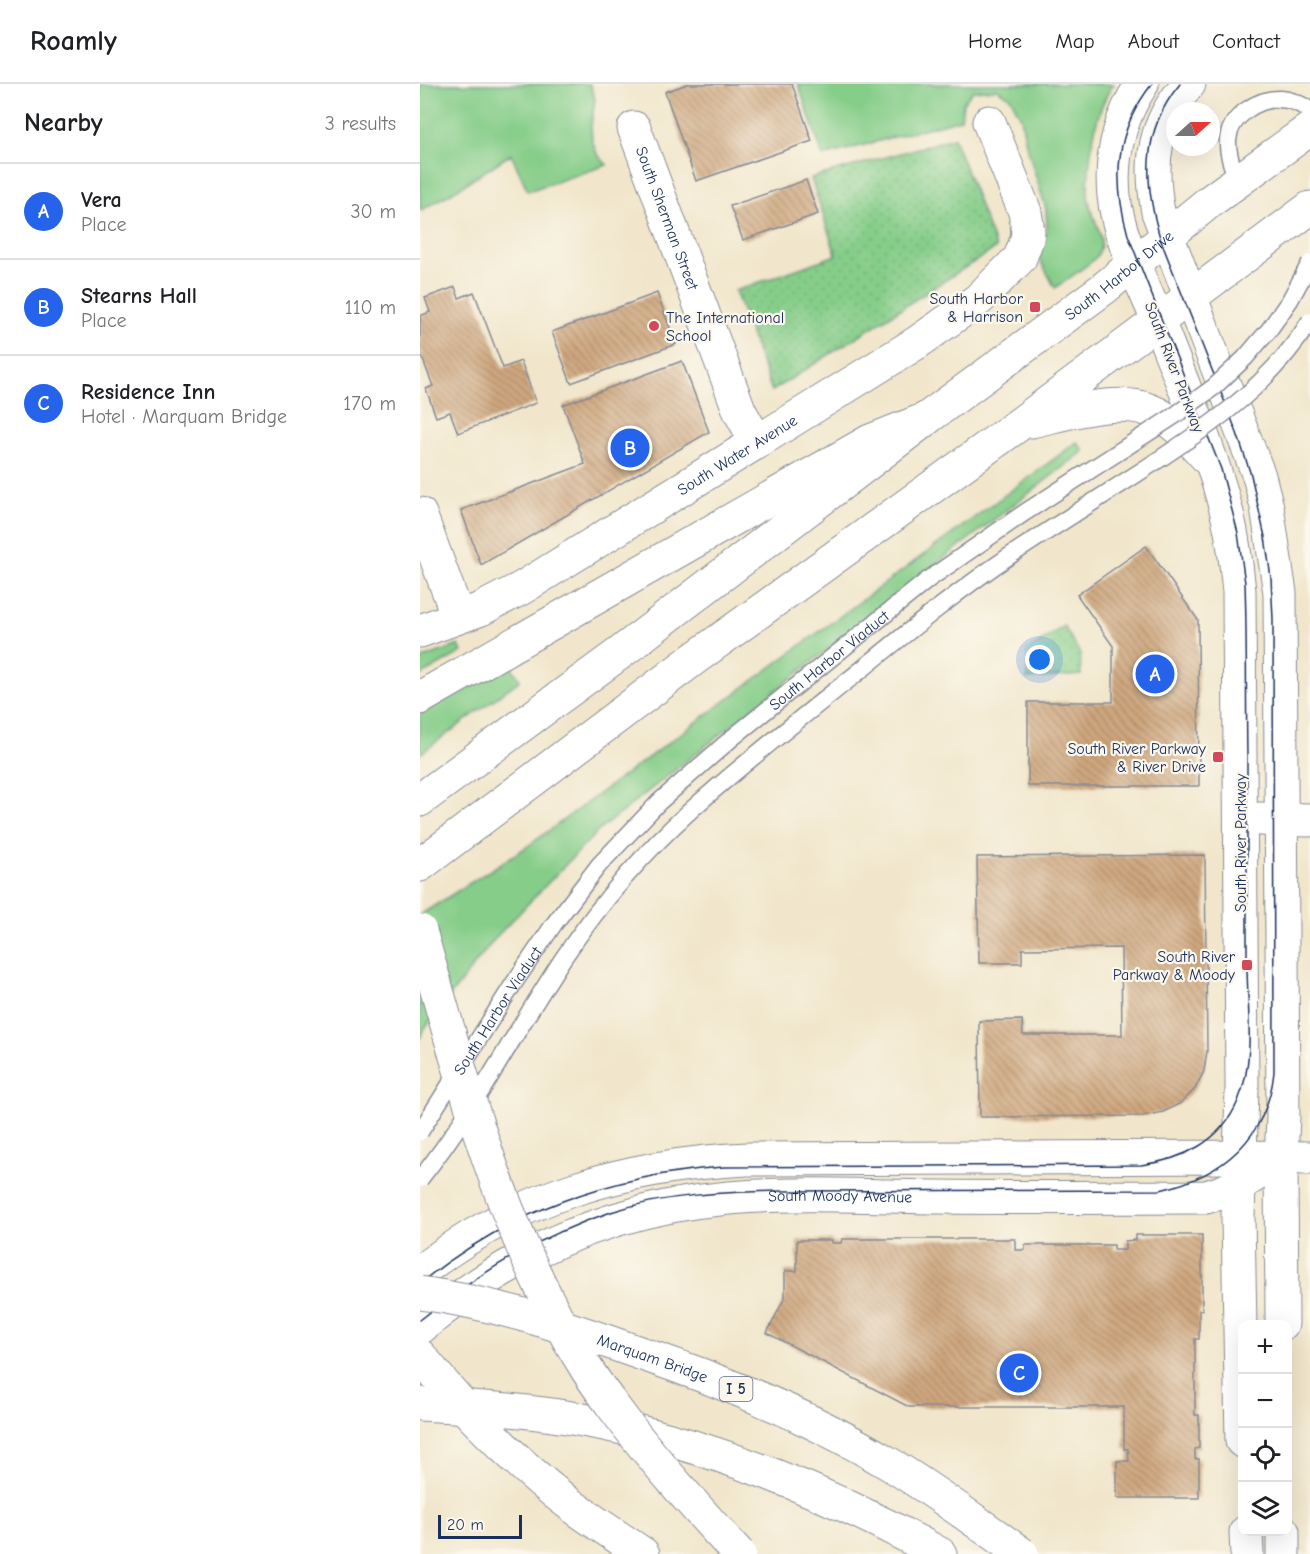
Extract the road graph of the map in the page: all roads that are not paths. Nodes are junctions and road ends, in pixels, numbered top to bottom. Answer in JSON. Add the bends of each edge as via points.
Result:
{"nodes":[{"id":1,"x":1142,"y":84,"type":"edge"},
{"id":2,"x":1189,"y":84,"type":"edge"},
{"id":3,"x":1310,"y":110,"type":"edge"},
{"id":4,"x":989,"y":122,"type":"dead end"},
{"id":5,"x":634,"y":128,"type":"dead end"},
{"id":6,"x":1310,"y":129,"type":"edge"},
{"id":7,"x":1237,"y":181,"type":"junction"},
{"id":8,"x":1310,"y":208,"type":"edge"},
{"id":9,"x":1167,"y":236,"type":"junction"},
{"id":10,"x":1134,"y":263,"type":"junction"},
{"id":11,"x":1310,"y":263,"type":"edge"},
{"id":12,"x":1190,"y":296,"type":"junction"},
{"id":13,"x":1158,"y":321,"type":"junction"},
{"id":14,"x":1310,"y":321,"type":"edge"},
{"id":15,"x":926,"y":419,"type":"junction"},
{"id":16,"x":1021,"y":423,"type":"junction"},
{"id":17,"x":757,"y":442,"type":"junction"},
{"id":18,"x":1212,"y":463,"type":"junction"},
{"id":19,"x":420,"y":514,"type":"edge"},
{"id":20,"x":458,"y":617,"type":"junction"},
{"id":21,"x":420,"y":631,"type":"edge"},
{"id":22,"x":420,"y":698,"type":"edge"},
{"id":23,"x":420,"y":800,"type":"edge"},
{"id":24,"x":1240,"y":819,"type":"junction"},
{"id":25,"x":1295,"y":819,"type":"edge"},
{"id":26,"x":420,"y":865,"type":"edge"},
{"id":27,"x":420,"y":931,"type":"edge"},
{"id":28,"x":420,"y":1132,"type":"edge"},
{"id":29,"x":1296,"y":1158,"type":"edge"},
{"id":30,"x":1239,"y":1171,"type":"junction"},
{"id":31,"x":420,"y":1179,"type":"edge"},
{"id":32,"x":435,"y":1249,"type":"edge"},
{"id":33,"x":420,"y":1272,"type":"edge"},
{"id":34,"x":420,"y":1293,"type":"edge"},
{"id":35,"x":1282,"y":1320,"type":"edge"},
{"id":36,"x":420,"y":1328,"type":"edge"},
{"id":37,"x":420,"y":1356,"type":"edge"},
{"id":38,"x":420,"y":1404,"type":"edge"},
{"id":39,"x":1242,"y":1428,"type":"edge"},
{"id":40,"x":1246,"y":1536,"type":"edge"},
{"id":41,"x":1283,"y":1536,"type":"edge"},
{"id":42,"x":643,"y":1554,"type":"edge"},
{"id":43,"x":739,"y":1554,"type":"edge"},
{"id":44,"x":940,"y":1554,"type":"edge"},
{"id":45,"x":1022,"y":1554,"type":"edge"},
{"id":46,"x":1247,"y":1554,"type":"edge"},
{"id":47,"x":1283,"y":1554,"type":"edge"}],
"edges":[{"from":1,"to":10,"type":"main road","name":"South River Parkway","via":[[1124,117],[1114,155],[1114,199]]},
{"from":2,"to":9,"type":"main road","via":[[1167,116],[1154,154],[1153,184]]},
{"from":3,"to":7,"type":"lane","via":[[1298,102],[1277,99],[1258,103],[1240,115],[1228,139]]},
{"from":4,"to":17,"type":"main road","name":"South Water Avenue","via":[[1025,212],[1028,231],[1020,258],[979,299],[918,342]]},
{"from":5,"to":17,"type":"main road","name":"South Sherman Street","via":[[740,412]]},
{"from":6,"to":7,"type":"main road","name":"South Harbor Drive"},
{"from":7,"to":9,"type":"main road","name":"South Harbor Drive"},
{"from":8,"to":12,"type":"main road"},
{"from":9,"to":10,"type":"main road","name":"South Harbor Drive"},
{"from":9,"to":12,"type":"main road"},
{"from":10,"to":13,"type":"main road","name":"South River Parkway"},
{"from":10,"to":15,"type":"main road","name":"South Harbor Drive"},
{"from":11,"to":28,"type":"lane","name":"South Harbor Viaduct","bridge":true,"via":[[1269,330],[1214,387],[953,562],[741,731],[659,802],[599,866],[554,924]]},
{"from":12,"to":13,"type":"main road"},
{"from":12,"to":25,"type":"main road","via":[[1245,436],[1267,507],[1280,593]]},
{"from":13,"to":16,"type":"main road"},
{"from":13,"to":18,"type":"main road","name":"South River Parkway"},
{"from":14,"to":31,"type":"lane","name":"South Harbor Viaduct","bridge":true,"via":[[1269,374],[1215,422],[953,596],[741,766],[668,831],[608,899],[565,957]]},
{"from":15,"to":22,"type":"main road","via":[[870,441]]},
{"from":15,"to":23,"type":"main road"},
{"from":16,"to":18,"type":"main road","via":[[1098,407],[1131,406],[1149,410],[1180,429]]},
{"from":16,"to":26,"type":"main road","via":[[695,658]]},
{"from":17,"to":20,"type":"main road","name":"South Water Avenue","via":[[522,588]]},
{"from":18,"to":24,"type":"main road","name":"South River Parkway","via":[[1226,507],[1239,591]]},
{"from":19,"to":20,"type":"main road"},
{"from":20,"to":21,"type":"main road","name":"South Water Avenue"},
{"from":24,"to":25,"type":"main road"},
{"from":24,"to":30,"type":"main road","name":"South River Parkway"},
{"from":25,"to":29,"type":"main road","via":[[1283,1107]]},
{"from":27,"to":43,"type":"main road","bridge":true,"via":[[492,1169],[545,1293],[586,1368],[641,1444]]},
{"from":29,"to":30,"type":"main road","name":"South Moody Avenue"},
{"from":29,"to":35,"type":"main road"},
{"from":30,"to":32,"type":"main road","name":"South Moody Avenue","via":[[747,1159],[672,1164],[598,1180],[558,1194]]},
{"from":30,"to":36,"type":"main road","name":"South Moody Avenue","via":[[1221,1193],[1206,1197],[779,1195],[647,1210],[539,1248],[479,1282]]},
{"from":30,"to":39,"type":"main road","name":"South River Parkway"},
{"from":32,"to":33,"type":"main road","name":"South Moody Avenue"},
{"from":34,"to":45,"type":"main road","name":"Marquam Bridge","number":"I 5","bridge":true,"via":[[452,1297],[551,1322],[679,1366],[789,1410],[883,1460]]},
{"from":37,"to":42,"type":"main road","via":[[506,1449],[567,1501]]},
{"from":38,"to":44,"type":"main road","via":[[584,1420],[680,1442],[855,1510]]},
{"from":40,"to":46,"type":"main road"},
{"from":41,"to":47,"type":"main road"}]}
